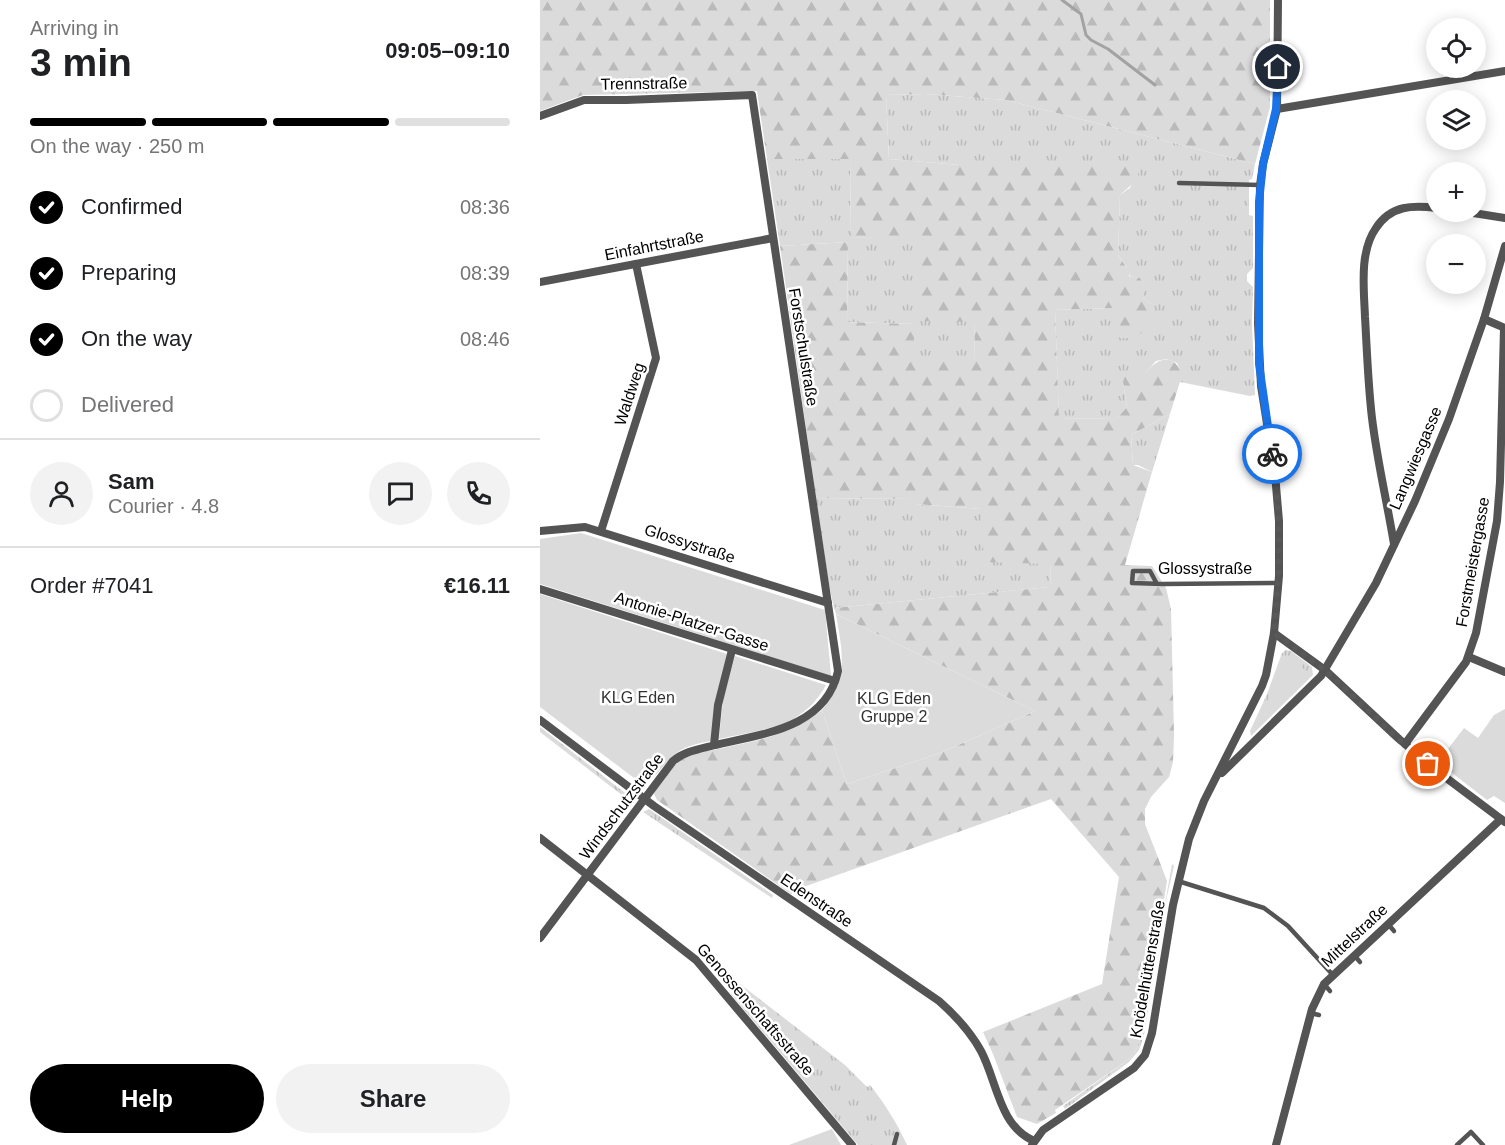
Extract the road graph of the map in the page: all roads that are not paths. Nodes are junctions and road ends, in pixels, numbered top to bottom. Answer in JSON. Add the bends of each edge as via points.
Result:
{"nodes":[{"id":1,"x":1278,"y":0,"type":"edge"},
{"id":2,"x":1505,"y":71,"type":"edge"},
{"id":3,"x":752,"y":95,"type":"joint"},
{"id":4,"x":1276,"y":109,"type":"junction"},
{"id":5,"x":540,"y":116,"type":"edge"},
{"id":6,"x":1179,"y":183,"type":"dead end"},
{"id":7,"x":1260,"y":185,"type":"junction"},
{"id":8,"x":1426,"y":207,"type":"edge"},
{"id":9,"x":1486,"y":215,"type":"edge"},
{"id":10,"x":1505,"y":218,"type":"edge"},
{"id":11,"x":773,"y":238,"type":"junction"},
{"id":12,"x":1505,"y":246,"type":"edge"},
{"id":13,"x":636,"y":264,"type":"junction"},
{"id":14,"x":540,"y":282,"type":"edge"},
{"id":15,"x":1484,"y":319,"type":"junction"},
{"id":16,"x":1504,"y":328,"type":"edge"},
{"id":17,"x":1504,"y":377,"type":"edge"},
{"id":18,"x":540,"y":531,"type":"edge"},
{"id":19,"x":601,"y":531,"type":"junction"},
{"id":20,"x":1395,"y":544,"type":"junction"},
{"id":21,"x":1279,"y":583,"type":"junction"},
{"id":22,"x":1157,"y":584,"type":"junction"},
{"id":23,"x":540,"y":589,"type":"edge"},
{"id":24,"x":828,"y":603,"type":"junction"},
{"id":25,"x":1274,"y":633,"type":"junction"},
{"id":26,"x":732,"y":650,"type":"junction"},
{"id":27,"x":1469,"y":657,"type":"junction"},
{"id":28,"x":1325,"y":670,"type":"junction"},
{"id":29,"x":1501,"y":671,"type":"edge"},
{"id":30,"x":835,"y":681,"type":"junction"},
{"id":31,"x":1505,"y":681,"type":"edge"},
{"id":32,"x":540,"y":720,"type":"edge"},
{"id":33,"x":1405,"y":744,"type":"junction"},
{"id":34,"x":714,"y":745,"type":"junction"},
{"id":35,"x":1213,"y":783,"type":"junction"},
{"id":36,"x":645,"y":799,"type":"junction"},
{"id":37,"x":1503,"y":820,"type":"edge"},
{"id":38,"x":540,"y":838,"type":"edge"},
{"id":39,"x":588,"y":874,"type":"junction"},
{"id":40,"x":1178,"y":881,"type":"junction"},
{"id":41,"x":540,"y":938,"type":"edge"},
{"id":42,"x":1354,"y":955,"type":"junction"},
{"id":43,"x":1360,"y":962,"type":"dead end"},
{"id":44,"x":1332,"y":974,"type":"junction"},
{"id":45,"x":897,"y":1134,"type":"dead end"},
{"id":46,"x":1033,"y":1143,"type":"edge"},
{"id":47,"x":852,"y":1145,"type":"edge"},
{"id":48,"x":894,"y":1145,"type":"edge"},
{"id":49,"x":1276,"y":1145,"type":"edge"},
{"id":50,"x":1457,"y":1145,"type":"edge"},
{"id":51,"x":1483,"y":1145,"type":"edge"}],
"edges":[{"from":1,"to":4,"type":"street","name":"Knödelhüttenstraße"},
{"from":2,"to":4,"type":"street"},
{"from":3,"to":5,"type":"street","name":"Trennstraße","via":[[584,100]]},
{"from":3,"to":11,"type":"street","name":"Forstschulstraße"},
{"from":4,"to":7,"type":"street","name":"Knödelhüttenstraße"},
{"from":6,"to":7,"type":"lane"},
{"from":7,"to":21,"type":"street","name":"Knödelhüttenstraße","via":[[1259,364],[1278,505]]},
{"from":8,"to":20,"type":"street","via":[[1409,206],[1390,213],[1375,229],[1367,252],[1364,291],[1372,420]]},
{"from":9,"to":10,"type":"street"},
{"from":11,"to":13,"type":"street","name":"Einfahrtstraße"},
{"from":11,"to":24,"type":"street","name":"Forstschulstraße"},
{"from":12,"to":15,"type":"street","name":"Langwiesgasse"},
{"from":13,"to":14,"type":"street","name":"Einfahrtstraße"},
{"from":13,"to":19,"type":"street","name":"Waldweg","via":[[656,358]]},
{"from":15,"to":16,"type":"street"},
{"from":15,"to":20,"type":"street","name":"Langwiesgasse","via":[[1442,438]]},
{"from":16,"to":17,"type":"street","name":"Forstmeistergasse"},
{"from":17,"to":27,"type":"street","name":"Forstmeistergasse","via":[[1497,521]]},
{"from":18,"to":19,"type":"street","name":"Glossystraße","via":[[579,526]]},
{"from":19,"to":24,"type":"street","name":"Glossystraße"},
{"from":20,"to":28,"type":"street","name":"Langwiesgasse"},
{"from":21,"to":22,"type":"lane","name":"Glossystraße"},
{"from":21,"to":25,"type":"street","name":"Knödelhüttenstraße"},
{"from":22,"to":22,"type":"lane","name":"Glossystraße","via":[[1132,583],[1133,572],[1150,572]]},
{"from":23,"to":26,"type":"street","name":"Antonie-Platzer-Gasse"},
{"from":24,"to":30,"type":"street","via":[[837,659]]},
{"from":25,"to":28,"type":"street"},
{"from":25,"to":35,"type":"street","name":"Knödelhüttenstraße","via":[[1262,686]]},
{"from":26,"to":30,"type":"street","name":"Antonie-Platzer-Gasse"},
{"from":26,"to":34,"type":"street","via":[[718,705]]},
{"from":27,"to":29,"type":"street"},
{"from":27,"to":33,"type":"street","name":"Forstmeistergasse"},
{"from":28,"to":33,"type":"street"},
{"from":28,"to":35,"type":"street","name":"Knödelhüttenstraße"},
{"from":29,"to":31,"type":"street"},
{"from":30,"to":34,"type":"street","name":"Windschutzstraße","via":[[821,704],[794,724]]},
{"from":32,"to":36,"type":"street","name":"Edenstraße"},
{"from":33,"to":37,"type":"street"},
{"from":34,"to":36,"type":"street","name":"Windschutzstraße","via":[[676,759]]},
{"from":35,"to":40,"type":"street","name":"Knödelhüttenstraße","via":[[1197,816]]},
{"from":36,"to":39,"type":"street","name":"Windschutzstraße"},
{"from":36,"to":46,"type":"street","name":"Edenstraße","via":[[948,1009],[981,1052],[1010,1123]]},
{"from":37,"to":42,"type":"street","name":"Mittelstraße","via":[[1391,928]]},
{"from":38,"to":39,"type":"street","name":"Genossenschaftsstraße"},
{"from":39,"to":41,"type":"street","name":"Windschutzstraße"},
{"from":39,"to":47,"type":"street","name":"Genossenschaftsstraße","via":[[696,960]]},
{"from":40,"to":44,"type":"lane","via":[[1264,908],[1279,918]]},
{"from":40,"to":46,"type":"street","name":"Knödelhüttenstraße","via":[[1145,1055],[1127,1073],[1042,1130]]},
{"from":42,"to":43,"type":"lane"},
{"from":42,"to":44,"type":"street","name":"Mittelstraße"},
{"from":44,"to":49,"type":"street","name":"Mittelstraße","via":[[1315,1000],[1315,1014]]},
{"from":45,"to":48,"type":"lane"},
{"from":50,"to":51,"type":"lane","via":[[1471,1132]]}]}
